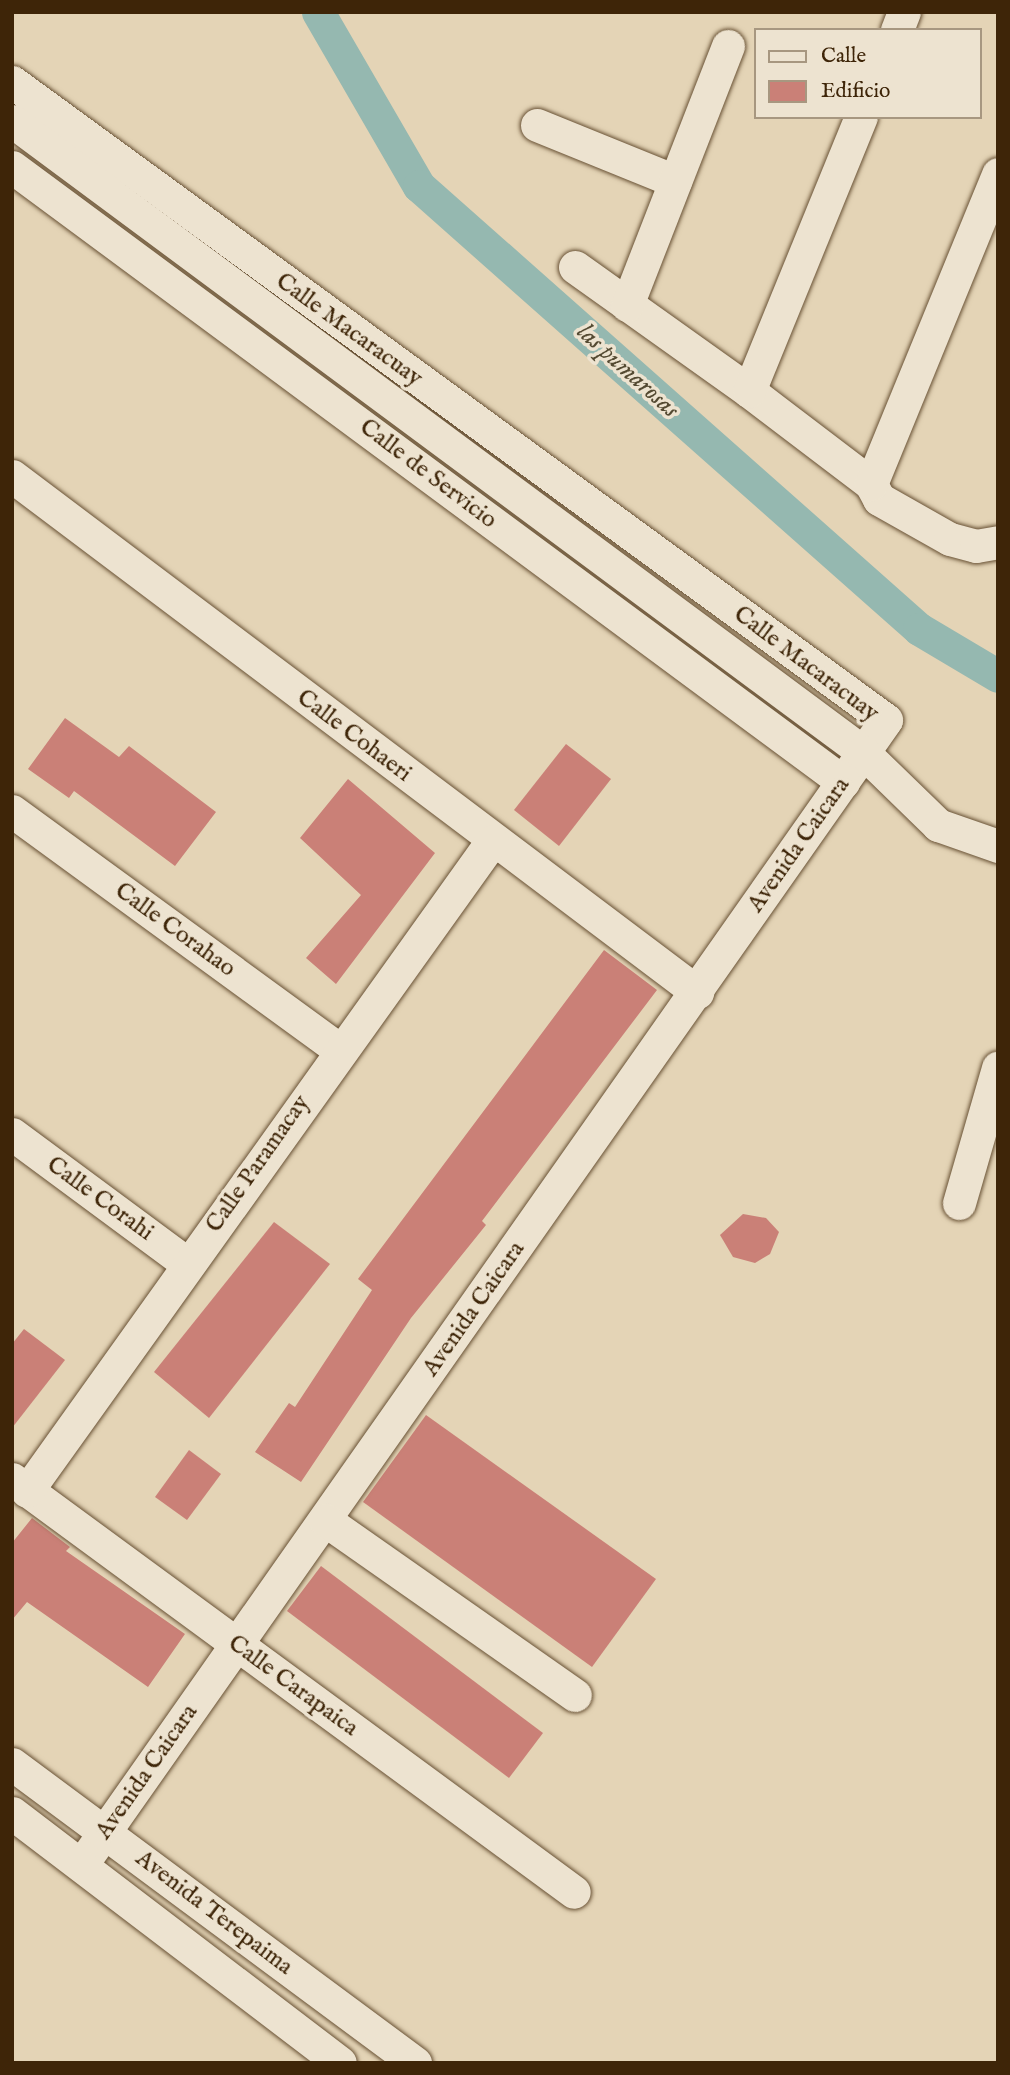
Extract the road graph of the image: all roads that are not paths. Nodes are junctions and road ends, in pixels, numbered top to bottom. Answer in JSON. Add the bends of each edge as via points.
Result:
{"nodes":[{"id":1,"x":728,"y":46,"type":"dead end"},
{"id":2,"x":12,"y":82,"type":"edge"},
{"id":3,"x":860,"y":119,"type":"edge"},
{"id":4,"x":12,"y":121,"type":"edge"},
{"id":5,"x":537,"y":125,"type":"dead end"},
{"id":6,"x":12,"y":167,"type":"edge"},
{"id":7,"x":998,"y":174,"type":"edge"},
{"id":8,"x":676,"y":181,"type":"junction"},
{"id":9,"x":575,"y":267,"type":"dead end"},
{"id":10,"x":627,"y":305,"type":"junction"},
{"id":11,"x":749,"y":391,"type":"junction"},
{"id":12,"x":12,"y":476,"type":"edge"},
{"id":13,"x":871,"y":484,"type":"junction"},
{"id":14,"x":998,"y":542,"type":"edge"},
{"id":15,"x":863,"y":752,"type":"junction"},
{"id":16,"x":843,"y":782,"type":"junction"},
{"id":17,"x":12,"y":811,"type":"edge"},
{"id":18,"x":492,"y":841,"type":"junction"},
{"id":19,"x":998,"y":846,"type":"edge"},
{"id":20,"x":698,"y":992,"type":"junction"},
{"id":21,"x":338,"y":1049,"type":"junction"},
{"id":22,"x":998,"y":1069,"type":"edge"},
{"id":23,"x":12,"y":1135,"type":"edge"},
{"id":24,"x":959,"y":1203,"type":"dead end"},
{"id":25,"x":188,"y":1264,"type":"junction"},
{"id":26,"x":20,"y":1485,"type":"edge"},
{"id":27,"x":325,"y":1520,"type":"junction"},
{"id":28,"x":237,"y":1646,"type":"junction"},
{"id":29,"x":575,"y":1695,"type":"dead end"},
{"id":30,"x":12,"y":1764,"type":"edge"},
{"id":31,"x":12,"y":1813,"type":"edge"},
{"id":32,"x":105,"y":1832,"type":"junction"},
{"id":33,"x":82,"y":1864,"type":"junction"},
{"id":34,"x":574,"y":1892,"type":"dead end"},
{"id":35,"x":340,"y":2063,"type":"edge"},
{"id":36,"x":415,"y":2063,"type":"edge"}],
"edges":[{"from":1,"to":8,"type":"street"},
{"from":2,"to":15,"type":"street","name":"Calle Macaracuay","via":[[886,720]]},
{"from":3,"to":11,"type":"street"},
{"from":4,"to":15,"type":"street","name":"Calle Macaracuay"},
{"from":5,"to":8,"type":"street"},
{"from":6,"to":16,"type":"street","name":"Calle de Servicio"},
{"from":7,"to":13,"type":"street"},
{"from":8,"to":10,"type":"street"},
{"from":9,"to":10,"type":"street"},
{"from":10,"to":11,"type":"street"},
{"from":11,"to":13,"type":"street"},
{"from":12,"to":18,"type":"street","name":"Calle Cohaeri"},
{"from":13,"to":14,"type":"street","via":[[879,499],[950,539],[976,547]]},
{"from":15,"to":16,"type":"street","name":"Avenida Caicara"},
{"from":15,"to":19,"type":"street","via":[[938,825]]},
{"from":16,"to":20,"type":"street","name":"Avenida Caicara"},
{"from":17,"to":21,"type":"street","name":"Calle Corahao"},
{"from":18,"to":20,"type":"street","name":"Calle Cohaeri"},
{"from":18,"to":21,"type":"street","name":"Calle Paramacay"},
{"from":20,"to":27,"type":"street","name":"Avenida Caicara"},
{"from":21,"to":25,"type":"street","name":"Calle Paramacay"},
{"from":22,"to":24,"type":"street"},
{"from":23,"to":25,"type":"street","name":"Calle Corahi"},
{"from":25,"to":26,"type":"street","name":"Calle Paramacay"},
{"from":26,"to":28,"type":"street","name":"Calle Carapaica"},
{"from":27,"to":28,"type":"street","name":"Avenida Caicara"},
{"from":27,"to":29,"type":"street"},
{"from":28,"to":32,"type":"street","name":"Avenida Caicara"},
{"from":28,"to":34,"type":"street","name":"Calle Carapaica"},
{"from":30,"to":32,"type":"street","name":"Avenida Terepaima"},
{"from":31,"to":33,"type":"street","name":"Avenida Terepaima"},
{"from":32,"to":33,"type":"street","name":"Avenida Caicara"},
{"from":32,"to":36,"type":"street","name":"Avenida Terepaima"},
{"from":33,"to":35,"type":"street","name":"Avenida Terepaima"}]}
